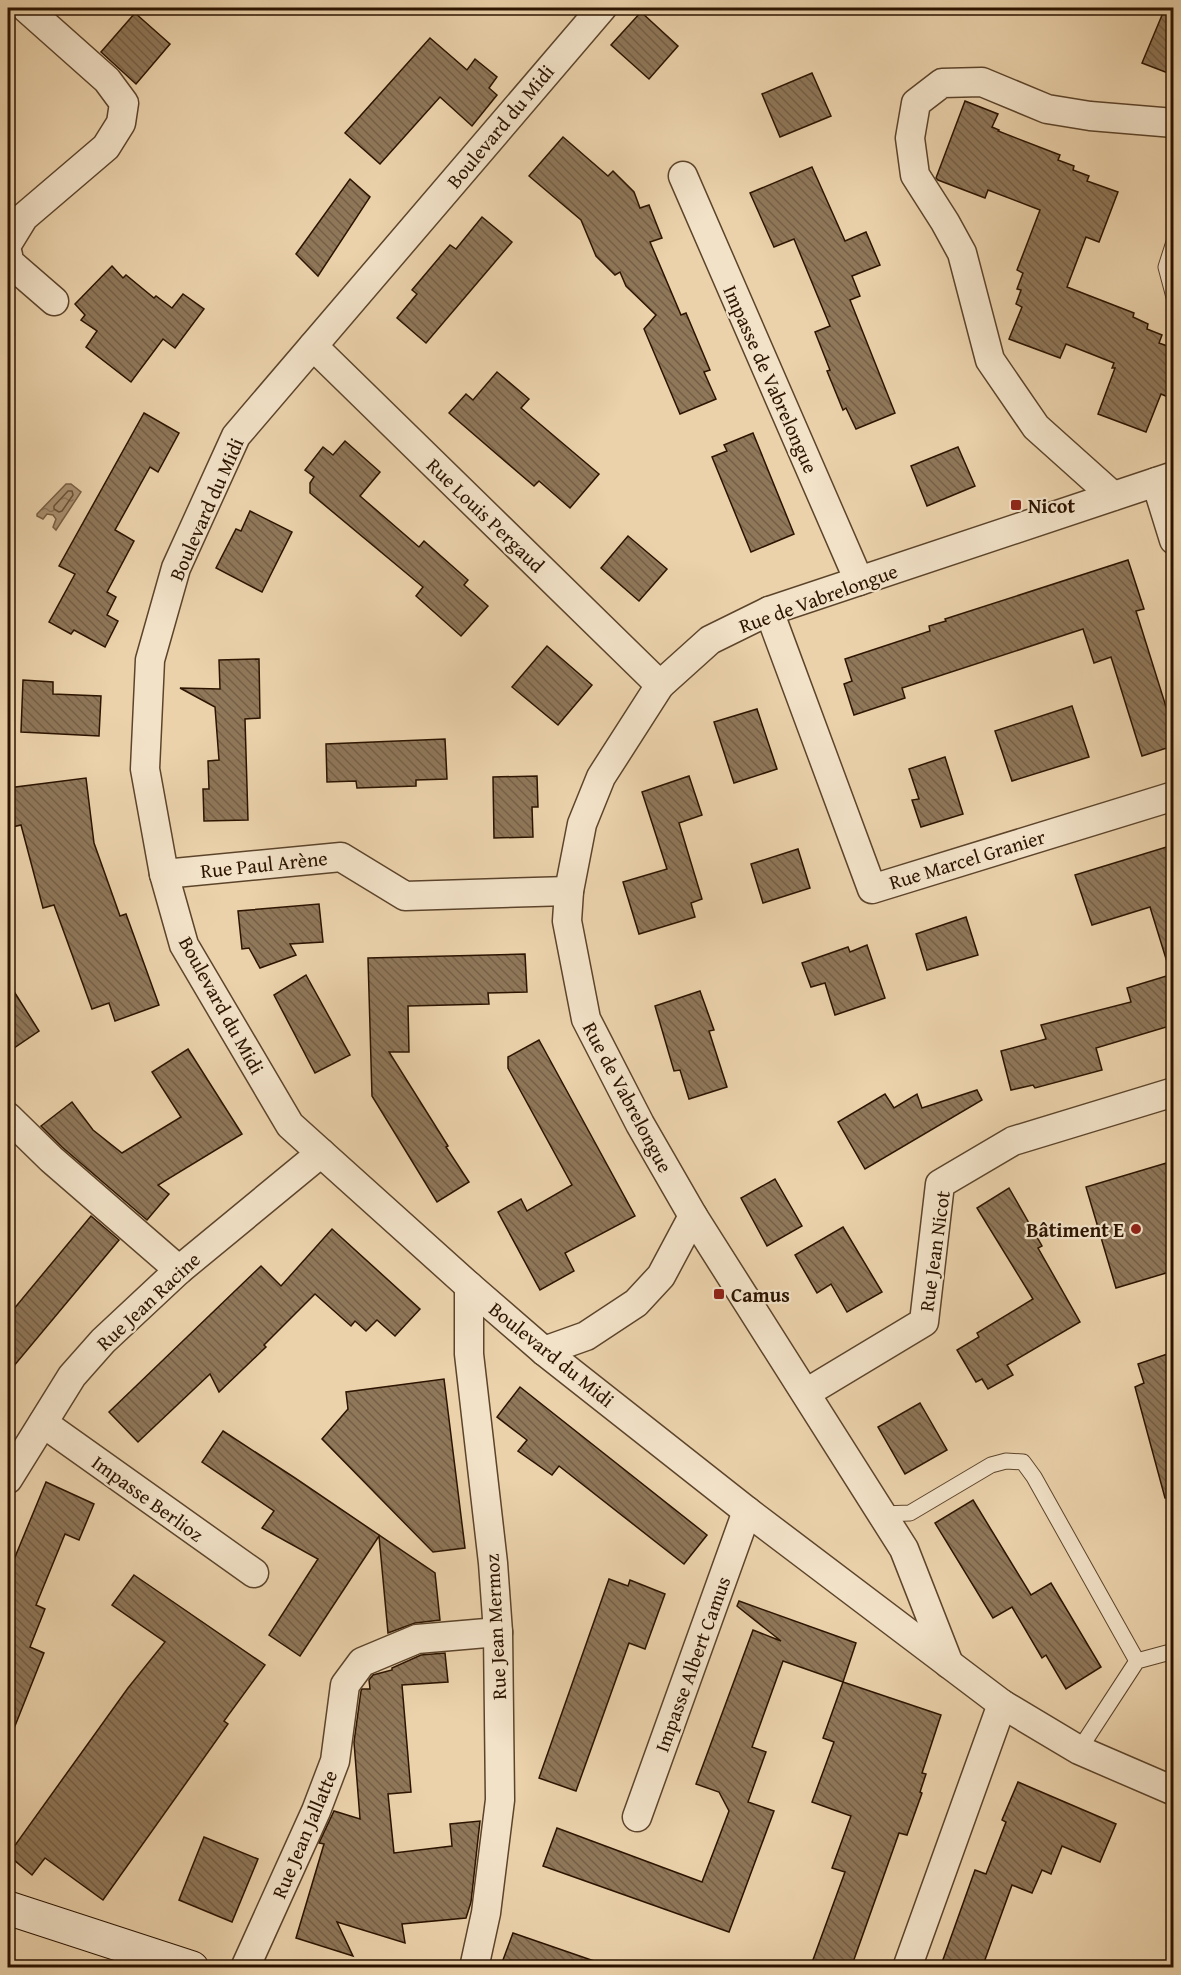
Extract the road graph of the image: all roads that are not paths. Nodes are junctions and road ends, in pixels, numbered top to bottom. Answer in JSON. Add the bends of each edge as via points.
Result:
{"nodes":[{"id":1,"x":26,"y":8,"type":"edge"},
{"id":2,"x":602,"y":8,"type":"edge"},
{"id":3,"x":1173,"y":123,"type":"edge"},
{"id":4,"x":683,"y":176,"type":"dead end"},
{"id":5,"x":1173,"y":242,"type":"edge"},
{"id":6,"x":8,"y":243,"type":"edge"},
{"id":7,"x":8,"y":255,"type":"edge"},
{"id":8,"x":1173,"y":297,"type":"edge"},
{"id":9,"x":54,"y":301,"type":"dead end"},
{"id":10,"x":313,"y":346,"type":"junction"},
{"id":11,"x":1165,"y":479,"type":"edge"},
{"id":12,"x":1113,"y":496,"type":"junction"},
{"id":13,"x":1173,"y":540,"type":"edge"},
{"id":14,"x":859,"y":581,"type":"junction"},
{"id":15,"x":769,"y":611,"type":"junction"},
{"id":16,"x":660,"y":685,"type":"junction"},
{"id":17,"x":1173,"y":796,"type":"edge"},
{"id":18,"x":164,"y":874,"type":"junction"},
{"id":19,"x":569,"y":891,"type":"junction"},
{"id":20,"x":1173,"y":1092,"type":"edge"},
{"id":21,"x":8,"y":1117,"type":"edge"},
{"id":22,"x":321,"y":1152,"type":"junction"},
{"id":23,"x":693,"y":1216,"type":"junction"},
{"id":24,"x":179,"y":1270,"type":"junction"},
{"id":25,"x":470,"y":1286,"type":"junction"},
{"id":26,"x":544,"y":1351,"type":"junction"},
{"id":27,"x":806,"y":1393,"type":"junction"},
{"id":28,"x":43,"y":1423,"type":"junction"},
{"id":29,"x":8,"y":1479,"type":"edge"},
{"id":30,"x":747,"y":1510,"type":"junction"},
{"id":31,"x":882,"y":1514,"type":"junction"},
{"id":32,"x":254,"y":1573,"type":"dead end"},
{"id":33,"x":498,"y":1632,"type":"junction"},
{"id":34,"x":1173,"y":1652,"type":"edge"},
{"id":35,"x":1137,"y":1661,"type":"junction"},
{"id":36,"x":949,"y":1665,"type":"junction"},
{"id":37,"x":1002,"y":1704,"type":"junction"},
{"id":38,"x":1079,"y":1750,"type":"junction"},
{"id":39,"x":1173,"y":1791,"type":"edge"},
{"id":40,"x":637,"y":1817,"type":"dead end"},
{"id":41,"x":8,"y":1908,"type":"edge"},
{"id":42,"x":192,"y":1968,"type":"edge"},
{"id":43,"x":244,"y":1968,"type":"edge"},
{"id":44,"x":474,"y":1968,"type":"edge"},
{"id":45,"x":907,"y":1968,"type":"edge"}],
"edges":[{"from":1,"to":6,"type":"street","via":[[107,80],[124,103],[121,123],[106,147],[24,217]]},
{"from":2,"to":10,"type":"street","name":"Boulevard du Midi"},
{"from":3,"to":12,"type":"street","via":[[1047,109],[982,82],[942,83],[916,103],[910,138],[915,175],[962,253],[990,360],[1036,427]]},
{"from":4,"to":14,"type":"street","name":"Impasse de Vabrelongue"},
{"from":5,"to":8,"type":"lane","via":[[1166,267]]},
{"from":7,"to":9,"type":"street","via":[[9,262]]},
{"from":10,"to":16,"type":"street","name":"Rue Louis Pergaud"},
{"from":10,"to":18,"type":"street","name":"Boulevard du Midi","via":[[236,436],[176,568],[150,660],[145,769]]},
{"from":11,"to":12,"type":"street","name":"Rue de Vabrelongue"},
{"from":11,"to":13,"type":"street"},
{"from":12,"to":14,"type":"street","name":"Rue de Vabrelongue"},
{"from":14,"to":15,"type":"street","name":"Rue de Vabrelongue"},
{"from":15,"to":16,"type":"street","name":"Rue de Vabrelongue","via":[[710,640]]},
{"from":15,"to":17,"type":"street","name":"Rue Marcel Granier","via":[[872,889]]},
{"from":16,"to":19,"type":"street","name":"Rue de Vabrelongue","via":[[601,777],[582,824]]},
{"from":18,"to":19,"type":"street","name":"Rue Paul Arène","via":[[341,857],[405,896]]},
{"from":18,"to":22,"type":"street","name":"Boulevard du Midi","via":[[184,945],[290,1125]]},
{"from":19,"to":23,"type":"street","name":"Rue de Vabrelongue","via":[[567,921],[586,1019]]},
{"from":20,"to":27,"type":"street","name":"Rue Jean Nicot","via":[[1013,1142],[940,1184],[924,1322]]},
{"from":21,"to":24,"type":"street"},
{"from":22,"to":24,"type":"street","name":"Rue Jean Racine"},
{"from":22,"to":25,"type":"street","name":"Boulevard du Midi"},
{"from":23,"to":26,"type":"street","via":[[661,1276],[636,1303],[586,1336]]},
{"from":23,"to":27,"type":"street","name":"Rue de Vabrelongue"},
{"from":24,"to":28,"type":"street","name":"Rue Jean Racine","via":[[72,1376]]},
{"from":25,"to":26,"type":"street","name":"Boulevard du Midi"},
{"from":25,"to":33,"type":"street","name":"Rue Jean Mermoz","via":[[469,1354]]},
{"from":26,"to":30,"type":"street","name":"Boulevard du Midi"},
{"from":27,"to":31,"type":"street","name":"Rue de Vabrelongue"},
{"from":28,"to":29,"type":"street","name":"Rue Jean Racine"},
{"from":28,"to":32,"type":"street","name":"Impasse Berlioz"},
{"from":30,"to":36,"type":"street","name":"Boulevard du Midi"},
{"from":30,"to":40,"type":"street","name":"Impasse Albert Camus"},
{"from":31,"to":35,"type":"lane","via":[[910,1513],[992,1465],[1023,1462]]},
{"from":31,"to":36,"type":"street","name":"Rue de Vabrelongue","via":[[904,1549]]},
{"from":33,"to":43,"type":"street","name":"Rue Jean Jallatte","via":[[417,1639],[362,1662],[345,1685],[335,1761],[316,1811]]},
{"from":33,"to":44,"type":"street","name":"Rue Jean Mermoz","via":[[500,1800],[486,1913]]},
{"from":34,"to":35,"type":"lane"},
{"from":35,"to":38,"type":"lane"},
{"from":36,"to":37,"type":"street","name":"Boulevard du Midi"},
{"from":37,"to":38,"type":"street","name":"Boulevard du Midi"},
{"from":37,"to":45,"type":"street"},
{"from":38,"to":39,"type":"street","name":"Boulevard du Midi"},
{"from":41,"to":42,"type":"street"}]}
